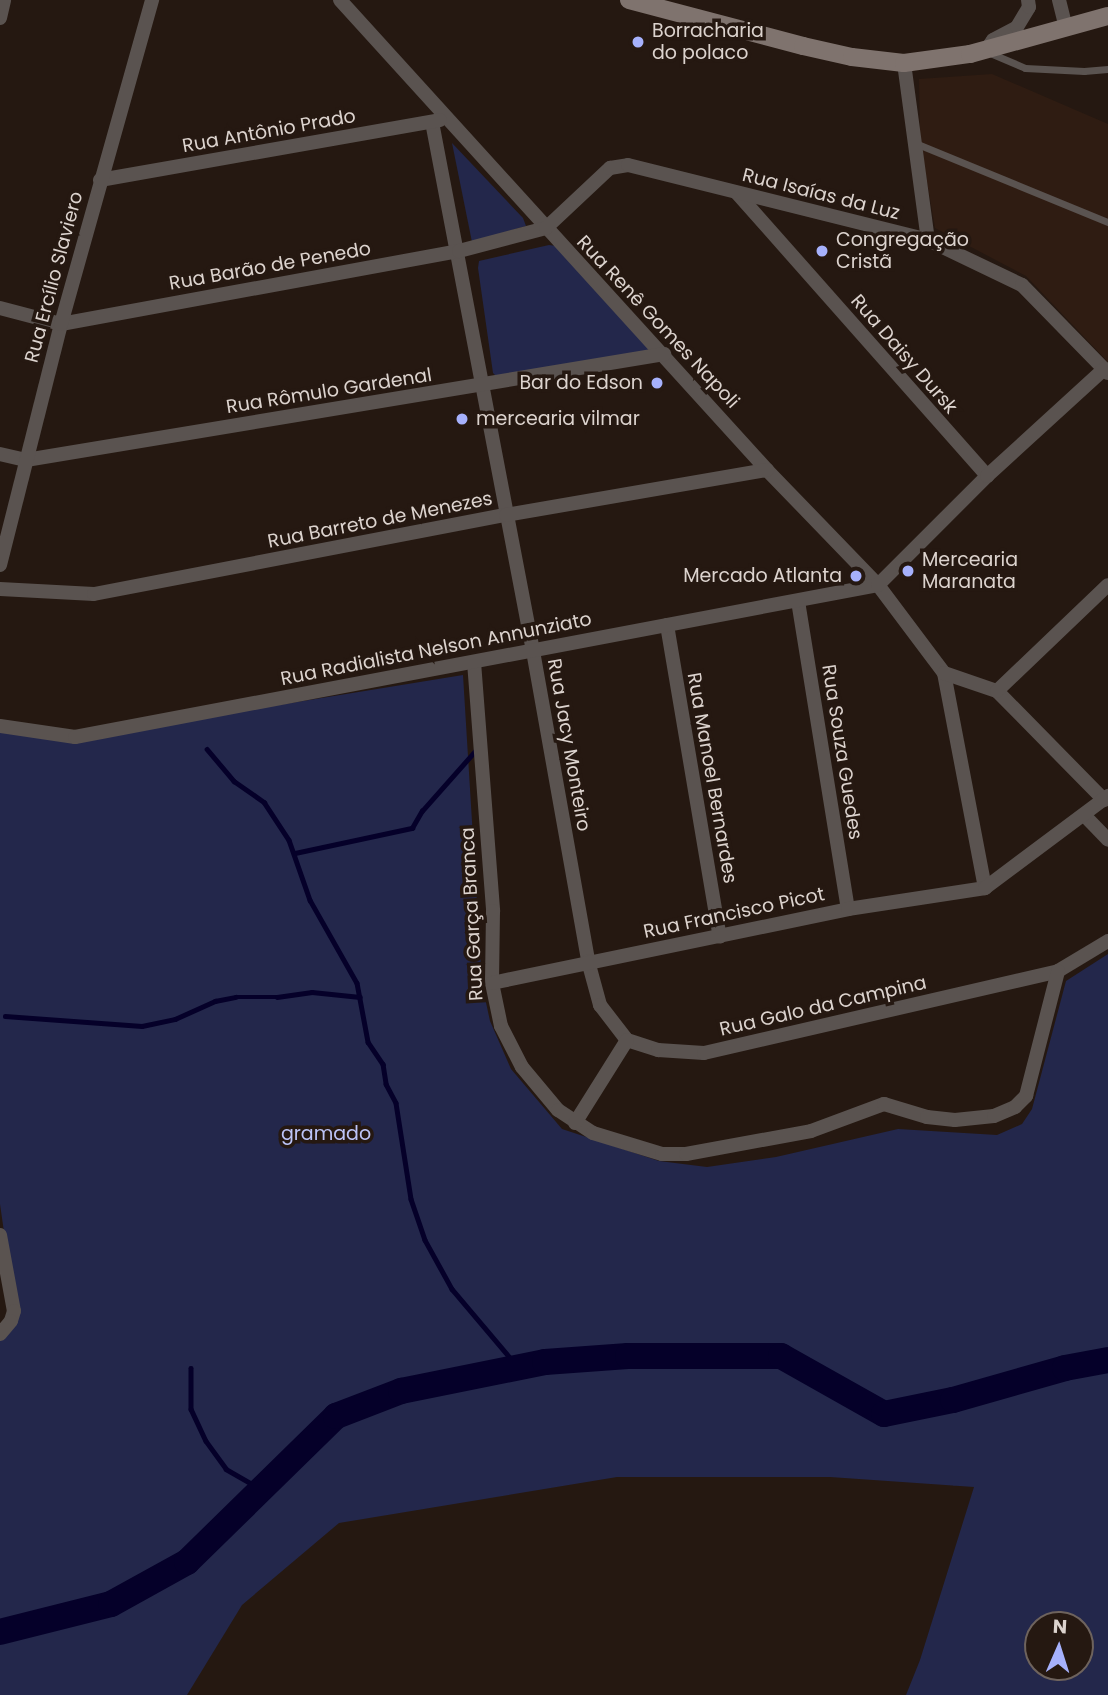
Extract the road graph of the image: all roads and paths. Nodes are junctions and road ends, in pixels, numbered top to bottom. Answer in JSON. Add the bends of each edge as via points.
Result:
{"nodes":[{"id":1,"x":4,"y":0,"type":"edge"},
{"id":2,"x":152,"y":0,"type":"edge"},
{"id":3,"x":340,"y":0,"type":"edge"},
{"id":4,"x":629,"y":0,"type":"edge"},
{"id":5,"x":1059,"y":0,"type":"edge"},
{"id":6,"x":1029,"y":3,"type":"edge"},
{"id":7,"x":1108,"y":16,"type":"edge"},
{"id":8,"x":0,"y":18,"type":"edge"},
{"id":9,"x":1066,"y":28,"type":"junction"},
{"id":10,"x":1037,"y":35,"type":"junction"},
{"id":11,"x":986,"y":51,"type":"junction"},
{"id":12,"x":904,"y":64,"type":"junction"},
{"id":13,"x":1108,"y":69,"type":"edge"},
{"id":14,"x":439,"y":120,"type":"junction"},
{"id":15,"x":914,"y":143,"type":"junction"},
{"id":16,"x":100,"y":180,"type":"junction"},
{"id":17,"x":737,"y":193,"type":"junction"},
{"id":18,"x":1108,"y":222,"type":"edge"},
{"id":19,"x":546,"y":228,"type":"junction"},
{"id":20,"x":928,"y":240,"type":"junction"},
{"id":21,"x":459,"y":251,"type":"junction"},
{"id":22,"x":0,"y":309,"type":"edge"},
{"id":23,"x":61,"y":324,"type":"junction"},
{"id":24,"x":664,"y":354,"type":"junction"},
{"id":25,"x":1106,"y":371,"type":"edge"},
{"id":26,"x":482,"y":385,"type":"junction"},
{"id":27,"x":0,"y":454,"type":"edge"},
{"id":28,"x":26,"y":460,"type":"junction"},
{"id":29,"x":767,"y":470,"type":"junction"},
{"id":30,"x":987,"y":476,"type":"junction"},
{"id":31,"x":506,"y":515,"type":"junction"},
{"id":32,"x":0,"y":565,"type":"edge"},
{"id":33,"x":878,"y":585,"type":"junction"},
{"id":34,"x":1108,"y":585,"type":"edge"},
{"id":35,"x":0,"y":589,"type":"edge"},
{"id":36,"x":798,"y":601,"type":"junction"},
{"id":37,"x":667,"y":625,"type":"junction"},
{"id":38,"x":533,"y":651,"type":"junction"},
{"id":39,"x":474,"y":662,"type":"junction"},
{"id":40,"x":944,"y":673,"type":"junction"},
{"id":41,"x":997,"y":691,"type":"junction"},
{"id":42,"x":0,"y":726,"type":"edge"},
{"id":43,"x":1106,"y":798,"type":"edge"},
{"id":44,"x":1085,"y":816,"type":"junction"},
{"id":45,"x":1108,"y":840,"type":"edge"},
{"id":46,"x":985,"y":888,"type":"junction"},
{"id":47,"x":848,"y":909,"type":"junction"},
{"id":48,"x":720,"y":937,"type":"junction"},
{"id":49,"x":1108,"y":941,"type":"edge"},
{"id":50,"x":588,"y":961,"type":"junction"},
{"id":51,"x":1058,"y":971,"type":"junction"},
{"id":52,"x":492,"y":983,"type":"junction"},
{"id":53,"x":626,"y":1040,"type":"junction"},
{"id":54,"x":575,"y":1123,"type":"junction"},
{"id":55,"x":0,"y":1235,"type":"edge"},
{"id":56,"x":0,"y":1334,"type":"edge"}],
"edges":[{"from":1,"to":8,"type":"street"},
{"from":2,"to":16,"type":"street","name":"Rua Ercílio Slaviero"},
{"from":3,"to":14,"type":"street","name":"Rua Renê Gomes Napoli"},
{"from":4,"to":12,"type":"main road","via":[[815,48]]},
{"from":5,"to":9,"type":"street"},
{"from":6,"to":10,"type":"street"},
{"from":6,"to":11,"type":"street","via":[[1017,27],[993,40]]},
{"from":7,"to":9,"type":"main road"},
{"from":9,"to":10,"type":"main road"},
{"from":10,"to":11,"type":"main road"},
{"from":11,"to":12,"type":"main road"},
{"from":11,"to":13,"type":"lane","via":[[1025,68]]},
{"from":12,"to":15,"type":"street"},
{"from":14,"to":16,"type":"street","name":"Rua Antônio Prado"},
{"from":14,"to":19,"type":"street","name":"Rua Renê Gomes Napoli"},
{"from":14,"to":21,"type":"street","name":"Rua Jacy Monteiro"},
{"from":15,"to":18,"type":"lane"},
{"from":15,"to":20,"type":"street"},
{"from":16,"to":23,"type":"street","name":"Rua Ercílio Slaviero"},
{"from":17,"to":19,"type":"street","name":"Rua Isaías da Luz","via":[[628,165],[610,168]]},
{"from":17,"to":20,"type":"street","name":"Rua Isaías da Luz"},
{"from":17,"to":30,"type":"street","name":"Rua Daisy Dursk"},
{"from":19,"to":21,"type":"street","name":"Rua Barão de Penedo"},
{"from":19,"to":24,"type":"street","name":"Rua Renê Gomes Napoli"},
{"from":20,"to":25,"type":"street","name":"Rua Isaías da Luz","via":[[1022,285]]},
{"from":21,"to":23,"type":"street","name":"Rua Barão de Penedo"},
{"from":21,"to":26,"type":"street","name":"Rua Jacy Monteiro"},
{"from":22,"to":23,"type":"street","name":"Rua Barão de Penedo"},
{"from":23,"to":28,"type":"street","name":"Rua Ercílio Slaviero"},
{"from":24,"to":26,"type":"street","name":"Rua Rômulo Gardenal"},
{"from":24,"to":29,"type":"street","name":"Rua Renê Gomes Napoli"},
{"from":25,"to":30,"type":"street"},
{"from":26,"to":28,"type":"street","name":"Rua Rômulo Gardenal"},
{"from":26,"to":31,"type":"street","name":"Rua Jacy Monteiro"},
{"from":27,"to":28,"type":"street","name":"Rua Rômulo Gardenal"},
{"from":28,"to":32,"type":"street","name":"Rua Ercílio Slaviero"},
{"from":29,"to":31,"type":"street","name":"Rua Barreto de Menezes"},
{"from":29,"to":33,"type":"street","name":"Rua Renê Gomes Napoli"},
{"from":30,"to":33,"type":"street"},
{"from":31,"to":35,"type":"street","name":"Rua Barreto de Menezes","via":[[94,594]]},
{"from":31,"to":38,"type":"street","name":"Rua Jacy Monteiro"},
{"from":33,"to":36,"type":"street","name":"Rua Radialista Nelson Annunziato"},
{"from":33,"to":40,"type":"street","name":"Rua Renê Gomes Napoli"},
{"from":34,"to":41,"type":"street"},
{"from":36,"to":37,"type":"street","name":"Rua Radialista Nelson Annunziato"},
{"from":36,"to":47,"type":"street","name":"Rua Souza Guedes"},
{"from":37,"to":38,"type":"street","name":"Rua Radialista Nelson Annunziato"},
{"from":37,"to":48,"type":"street","name":"Rua Manoel Bernardes"},
{"from":38,"to":39,"type":"street","name":"Rua Radialista Nelson Annunziato"},
{"from":38,"to":50,"type":"street","name":"Rua Jacy Monteiro"},
{"from":39,"to":42,"type":"street","name":"Rua Radialista Nelson Annunziato","via":[[75,737]]},
{"from":39,"to":52,"type":"street","name":"Rua Garça Branca","via":[[493,911]]},
{"from":40,"to":41,"type":"street"},
{"from":40,"to":46,"type":"street","name":"Rua Renê Gomes Napoli"},
{"from":41,"to":43,"type":"street"},
{"from":43,"to":44,"type":"street"},
{"from":44,"to":45,"type":"street"},
{"from":44,"to":46,"type":"street"},
{"from":46,"to":47,"type":"street","name":"Rua Francisco Picot"},
{"from":47,"to":48,"type":"street","name":"Rua Francisco Picot"},
{"from":48,"to":50,"type":"street","name":"Rua Francisco Picot"},
{"from":49,"to":51,"type":"street","name":"Rua Galo da Campina"},
{"from":50,"to":52,"type":"street","name":"Rua Francisco Picot"},
{"from":50,"to":53,"type":"street","via":[[600,1005]]},
{"from":51,"to":53,"type":"street","name":"Rua Galo da Campina","via":[[704,1053],[658,1050]]},
{"from":51,"to":54,"type":"street","name":"Rua Garça Branca","via":[[1026,1096],[994,1116],[927,1117],[884,1104],[811,1131],[686,1154],[662,1154]]},
{"from":52,"to":54,"type":"street","name":"Rua Garça Branca","via":[[500,1026],[522,1067]]},
{"from":53,"to":54,"type":"street"},
{"from":55,"to":56,"type":"street","via":[[14,1311]]}]}
